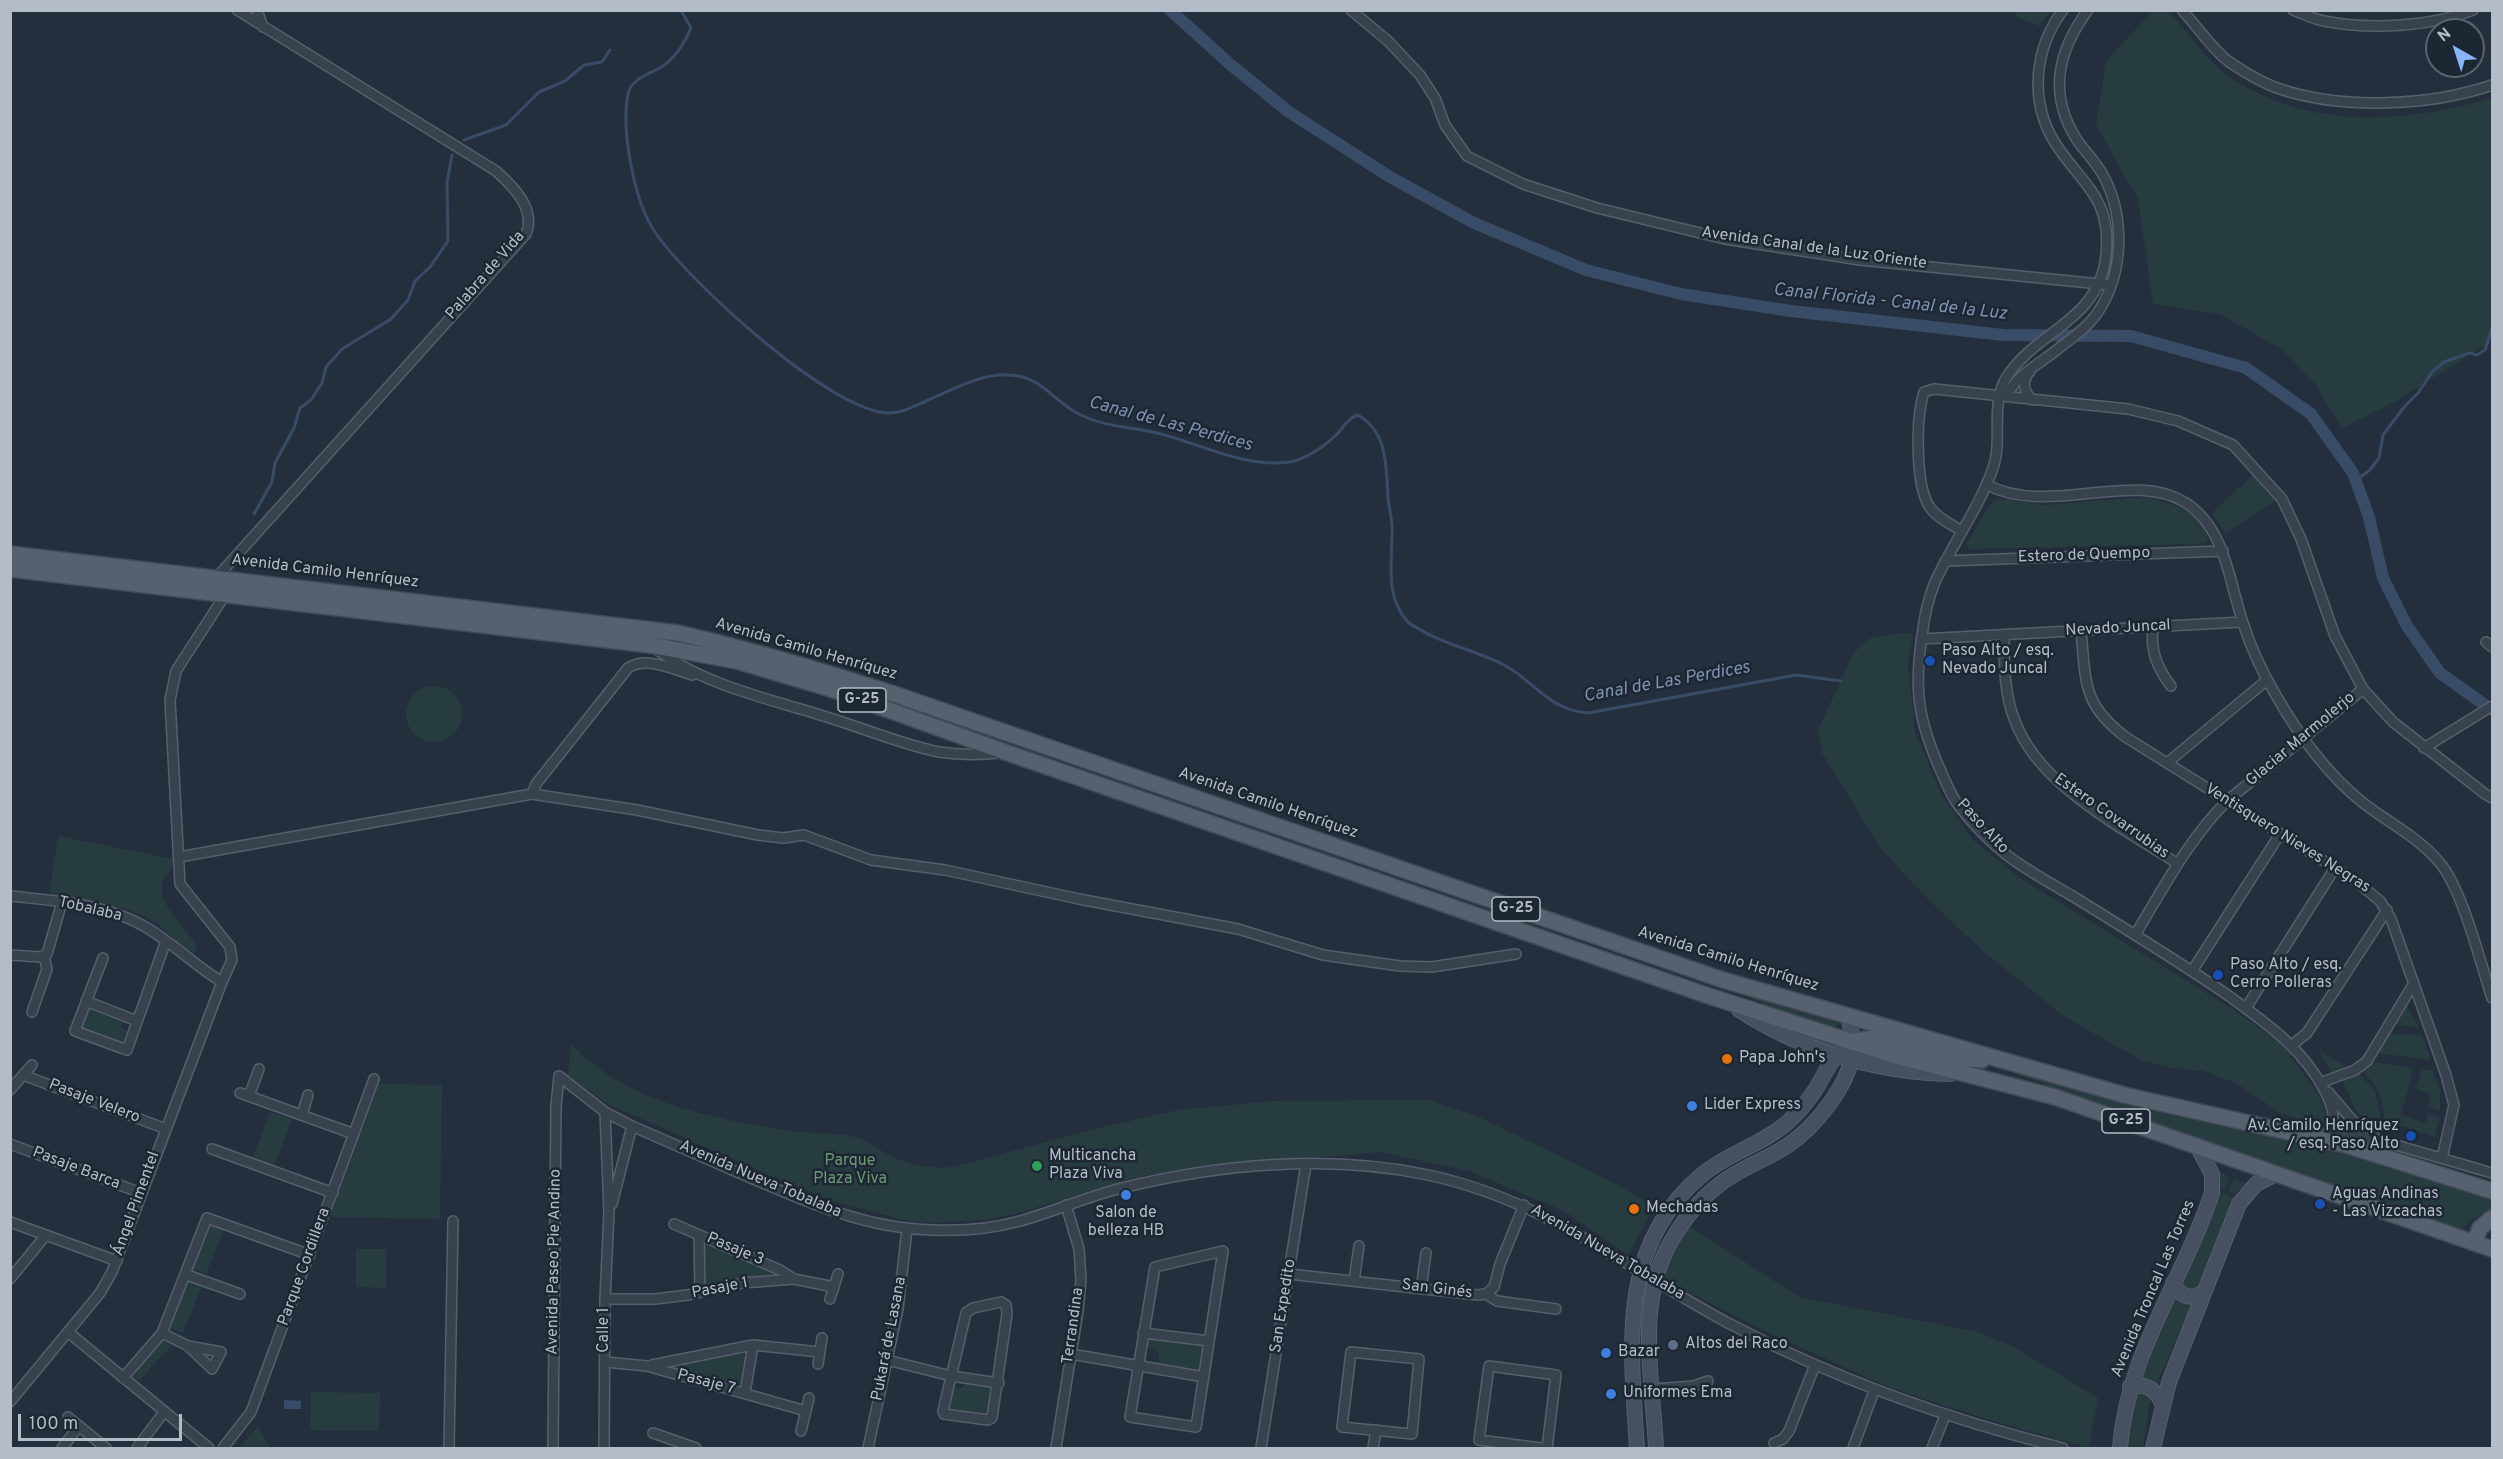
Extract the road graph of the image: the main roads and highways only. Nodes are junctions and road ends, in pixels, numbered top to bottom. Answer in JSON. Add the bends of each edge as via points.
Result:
{"nodes":[{"id":1,"x":10,"y":554,"type":"edge"},
{"id":2,"x":10,"y":569,"type":"edge"},
{"id":3,"x":1728,"y":1002,"type":"junction"},
{"id":4,"x":1847,"y":1015,"type":"junction"},
{"id":5,"x":1853,"y":1042,"type":"junction"},
{"id":6,"x":1836,"y":1054,"type":"junction"},
{"id":7,"x":1852,"y":1058,"type":"junction"},
{"id":8,"x":2003,"y":1060,"type":"junction"},
{"id":9,"x":1967,"y":1074,"type":"junction"},
{"id":10,"x":1811,"y":1096,"type":"junction"},
{"id":11,"x":1826,"y":1109,"type":"junction"},
{"id":12,"x":2197,"y":1146,"type":"junction"},
{"id":13,"x":2276,"y":1174,"type":"junction"},
{"id":14,"x":2493,"y":1191,"type":"edge"},
{"id":15,"x":2493,"y":1218,"type":"edge"},
{"id":16,"x":2474,"y":1243,"type":"junction"},
{"id":17,"x":2493,"y":1249,"type":"edge"},
{"id":18,"x":2173,"y":1282,"type":"junction"},
{"id":19,"x":2202,"y":1293,"type":"junction"},
{"id":20,"x":2130,"y":1386,"type":"junction"},
{"id":21,"x":2162,"y":1403,"type":"junction"},
{"id":22,"x":1637,"y":1449,"type":"edge"},
{"id":23,"x":1656,"y":1449,"type":"edge"},
{"id":24,"x":2120,"y":1449,"type":"edge"},
{"id":25,"x":2154,"y":1449,"type":"edge"}],
"edges":[{"from":1,"to":4,"type":"main road","name":"Avenida Camilo Henríquez","number":"G-25","via":[[678,633],[789,660],[1723,980]]},
{"from":2,"to":3,"type":"main road","name":"Avenida Camilo Henríquez","number":"G-25","via":[[709,655],[796,678]]},
{"from":3,"to":5,"type":"main road","name":"Avenida Camilo Henríquez","number":"G-25"},
{"from":3,"to":6,"type":"main road","name":"Avenida Camilo Henríquez","via":[[1779,1032]]},
{"from":4,"to":5,"type":"main road"},
{"from":4,"to":8,"type":"main road","name":"Avenida Camilo Henríquez","number":"G-25"},
{"from":5,"to":6,"type":"main road"},
{"from":5,"to":7,"type":"main road"},
{"from":5,"to":8,"type":"main road","via":[[1874,1038],[1941,1056]]},
{"from":5,"to":9,"type":"main road","name":"Avenida Camilo Henríquez","number":"G-25"},
{"from":6,"to":7,"type":"main road","name":"Avenida Camilo Henríquez"},
{"from":6,"to":10,"type":"main road"},
{"from":7,"to":9,"type":"main road","name":"Avenida Camilo Henríquez","via":[[1919,1072]]},
{"from":7,"to":11,"type":"main road"},
{"from":8,"to":14,"type":"main road","name":"Avenida Camilo Henríquez","number":"G-25","via":[[2164,1106],[2325,1136]]},
{"from":9,"to":12,"type":"main road","name":"Avenida Camilo Henríquez","number":"G-25","via":[[2032,1090]]},
{"from":10,"to":11,"type":"main road"},
{"from":10,"to":22,"type":"main road","via":[[1777,1131],[1716,1164],[1689,1186],[1648,1247],[1634,1296],[1631,1325]]},
{"from":11,"to":23,"type":"main road","via":[[1789,1144],[1730,1177],[1698,1204],[1672,1239],[1656,1282],[1650,1324]]},
{"from":12,"to":13,"type":"main road","name":"Avenida Camilo Henríquez","number":"G-25"},
{"from":12,"to":18,"type":"main road","name":"Avenida Troncal Las Torres","via":[[2211,1168],[2214,1186]]},
{"from":13,"to":16,"type":"main road","name":"Avenida Camilo Henríquez","number":"G-25"},
{"from":13,"to":19,"type":"main road","via":[[2256,1184],[2244,1196]]},
{"from":15,"to":16,"type":"main road","via":[[2480,1228]]},
{"from":16,"to":17,"type":"main road","name":"Avenida Camilo Henríquez","number":"G-25"},
{"from":18,"to":19,"type":"main road","via":[[2186,1296]]},
{"from":18,"to":20,"type":"main road","name":"Avenida Troncal Las Torres"},
{"from":19,"to":21,"type":"main road"},
{"from":20,"to":21,"type":"main road","via":[[2148,1386],[2158,1393]]},
{"from":20,"to":24,"type":"main road","name":"Avenida Troncal Las Torres"},
{"from":21,"to":25,"type":"main road"}]}
